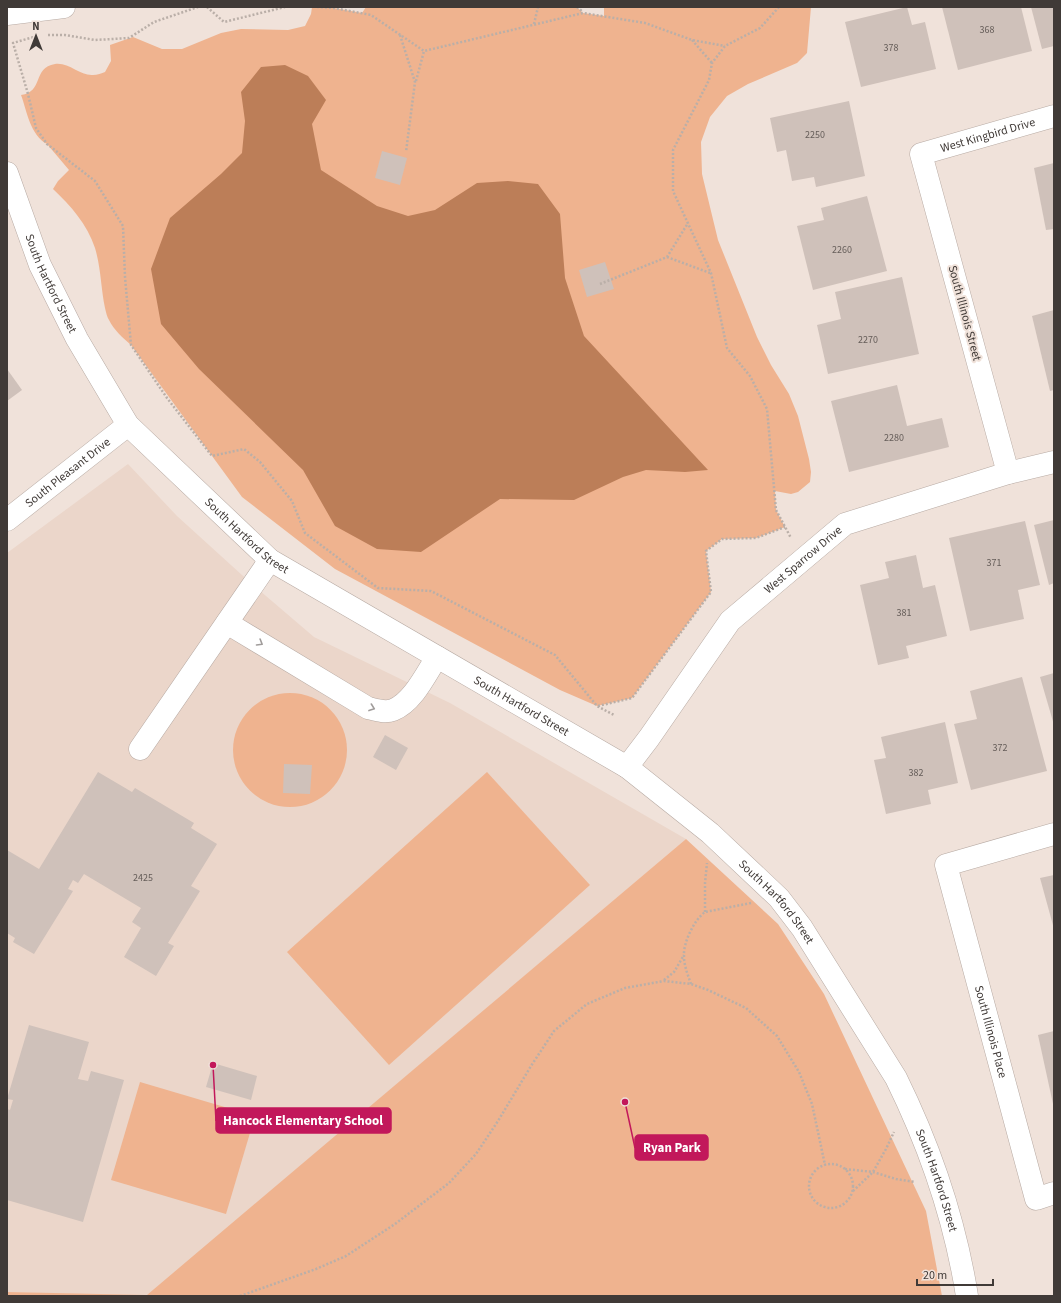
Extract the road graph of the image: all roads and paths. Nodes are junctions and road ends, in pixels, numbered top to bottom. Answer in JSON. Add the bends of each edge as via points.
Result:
{"nodes":[{"id":1,"x":64,"y":7,"type":"edge"},
{"id":2,"x":198,"y":7,"type":"edge"},
{"id":3,"x":207,"y":7,"type":"edge"},
{"id":4,"x":285,"y":7,"type":"edge"},
{"id":5,"x":317,"y":7,"type":"edge"},
{"id":6,"x":538,"y":7,"type":"edge"},
{"id":7,"x":577,"y":7,"type":"edge"},
{"id":8,"x":779,"y":7,"type":"edge"},
{"id":9,"x":583,"y":13,"type":"junction"},
{"id":10,"x":7,"y":14,"type":"edge"},
{"id":11,"x":534,"y":24,"type":"junction"},
{"id":12,"x":400,"y":34,"type":"junction"},
{"id":13,"x":692,"y":40,"type":"junction"},
{"id":14,"x":725,"y":46,"type":"junction"},
{"id":15,"x":424,"y":51,"type":"junction"},
{"id":16,"x":712,"y":64,"type":"junction"},
{"id":17,"x":416,"y":82,"type":"junction"},
{"id":18,"x":1054,"y":116,"type":"edge"},
{"id":19,"x":406,"y":152,"type":"dead end"},
{"id":20,"x":921,"y":154,"type":"joint"},
{"id":21,"x":7,"y":173,"type":"edge"},
{"id":22,"x":688,"y":223,"type":"junction"},
{"id":23,"x":667,"y":257,"type":"junction"},
{"id":24,"x":710,"y":273,"type":"junction"},
{"id":25,"x":600,"y":284,"type":"dead end"},
{"id":26,"x":128,"y":425,"type":"junction"},
{"id":27,"x":1054,"y":462,"type":"edge"},
{"id":28,"x":1008,"y":473,"type":"junction"},
{"id":29,"x":7,"y":520,"type":"edge"},
{"id":30,"x":785,"y":527,"type":"junction"},
{"id":31,"x":270,"y":560,"type":"junction"},
{"id":32,"x":802,"y":560,"type":"junction"},
{"id":33,"x":227,"y":623,"type":"junction"},
{"id":34,"x":437,"y":657,"type":"junction"},
{"id":35,"x":597,"y":706,"type":"junction"},
{"id":36,"x":614,"y":715,"type":"dead end"},
{"id":37,"x":140,"y":749,"type":"dead end"},
{"id":38,"x":627,"y":767,"type":"junction"},
{"id":39,"x":710,"y":833,"type":"junction"},
{"id":40,"x":1054,"y":834,"type":"edge"},
{"id":41,"x":779,"y":898,"type":"junction"},
{"id":42,"x":705,"y":912,"type":"junction"},
{"id":43,"x":684,"y":955,"type":"junction"},
{"id":44,"x":664,"y":981,"type":"junction"},
{"id":45,"x":691,"y":984,"type":"junction"},
{"id":46,"x":908,"y":1102,"type":"junction"},
{"id":47,"x":826,"y":1165,"type":"junction"},
{"id":48,"x":844,"y":1169,"type":"junction"},
{"id":49,"x":873,"y":1172,"type":"junction"},
{"id":50,"x":941,"y":1187,"type":"junction"},
{"id":51,"x":852,"y":1191,"type":"junction"},
{"id":52,"x":1045,"y":1196,"type":"edge"},
{"id":53,"x":240,"y":1296,"type":"edge"},
{"id":54,"x":967,"y":1296,"type":"edge"}],
"edges":[{"from":1,"to":10,"type":"street"},
{"from":2,"to":35,"type":"path","via":[[154,22],[129,38],[95,40],[65,35],[42,35],[13,43],[36,128],[47,144],[95,181],[123,226],[131,345],[167,398],[212,456],[244,449],[260,462],[292,501],[305,533],[378,588],[431,590],[555,655]]},
{"from":3,"to":4,"type":"path","via":[[224,22]]},
{"from":5,"to":12,"type":"path","via":[[371,15]]},
{"from":6,"to":11,"type":"path"},
{"from":7,"to":9,"type":"path"},
{"from":8,"to":14,"type":"path","via":[[760,28]]},
{"from":9,"to":11,"type":"path"},
{"from":9,"to":13,"type":"path","via":[[645,23]]},
{"from":11,"to":15,"type":"path"},
{"from":12,"to":15,"type":"path"},
{"from":12,"to":17,"type":"path"},
{"from":13,"to":14,"type":"path"},
{"from":13,"to":16,"type":"path"},
{"from":14,"to":16,"type":"path"},
{"from":15,"to":17,"type":"path"},
{"from":16,"to":22,"type":"path","via":[[709,80],[673,150],[673,191]]},
{"from":17,"to":19,"type":"path"},
{"from":18,"to":20,"type":"street","name":"West Kingbird Drive"},
{"from":20,"to":28,"type":"street","name":"South Illinois Street"},
{"from":21,"to":26,"type":"street","name":"South Hartford Street","via":[[40,265],[77,339]]},
{"from":22,"to":23,"type":"path"},
{"from":22,"to":24,"type":"path"},
{"from":23,"to":24,"type":"path"},
{"from":23,"to":25,"type":"path"},
{"from":24,"to":30,"type":"path","via":[[727,348],[750,376],[767,409],[776,510]]},
{"from":26,"to":29,"type":"street","name":"South Pleasant Drive"},
{"from":26,"to":31,"type":"street","name":"South Hartford Street"},
{"from":27,"to":28,"type":"street","name":"West Sparrow Drive"},
{"from":28,"to":32,"type":"street","name":"West Sparrow Drive","via":[[845,524]]},
{"from":30,"to":32,"type":"path"},
{"from":30,"to":35,"type":"path","via":[[756,538],[722,539],[706,551],[710,592],[632,698]]},
{"from":31,"to":33,"type":"street"},
{"from":31,"to":34,"type":"street","name":"South Hartford Street"},
{"from":32,"to":38,"type":"street","name":"West Sparrow Drive","via":[[730,621]]},
{"from":33,"to":34,"type":"street","one_way":true,"via":[[368,708],[380,711],[392,710],[405,703]]},
{"from":33,"to":37,"type":"street"},
{"from":34,"to":38,"type":"street","name":"South Hartford Street"},
{"from":35,"to":36,"type":"path"},
{"from":38,"to":39,"type":"street","name":"South Hartford Street"},
{"from":39,"to":41,"type":"street","name":"South Hartford Street"},
{"from":39,"to":42,"type":"path"},
{"from":40,"to":52,"type":"street","name":"South Illinois Place","via":[[946,865]]},
{"from":41,"to":42,"type":"path"},
{"from":41,"to":46,"type":"street","name":"South Hartford Street","via":[[810,941],[896,1078]]},
{"from":42,"to":43,"type":"path","via":[[690,930]]},
{"from":43,"to":44,"type":"path","via":[[674,972]]},
{"from":43,"to":45,"type":"path"},
{"from":44,"to":45,"type":"path"},
{"from":44,"to":53,"type":"path","via":[[625,988],[587,1004],[554,1031],[476,1154],[449,1183],[395,1224],[346,1256]]},
{"from":45,"to":47,"type":"path","via":[[746,1008],[777,1036],[799,1072],[812,1104]]},
{"from":46,"to":49,"type":"path"},
{"from":46,"to":50,"type":"street","name":"South Hartford Street"},
{"from":47,"to":48,"type":"path","via":[[837,1165]]},
{"from":47,"to":51,"type":"path","via":[[815,1171],[810,1178],[808,1186],[814,1200],[828,1208],[836,1207],[849,1199]]},
{"from":48,"to":49,"type":"path"},
{"from":48,"to":51,"type":"path","via":[[850,1176]]},
{"from":49,"to":50,"type":"path"},
{"from":49,"to":51,"type":"path"},
{"from":50,"to":54,"type":"street","name":"South Hartford Street"}]}
